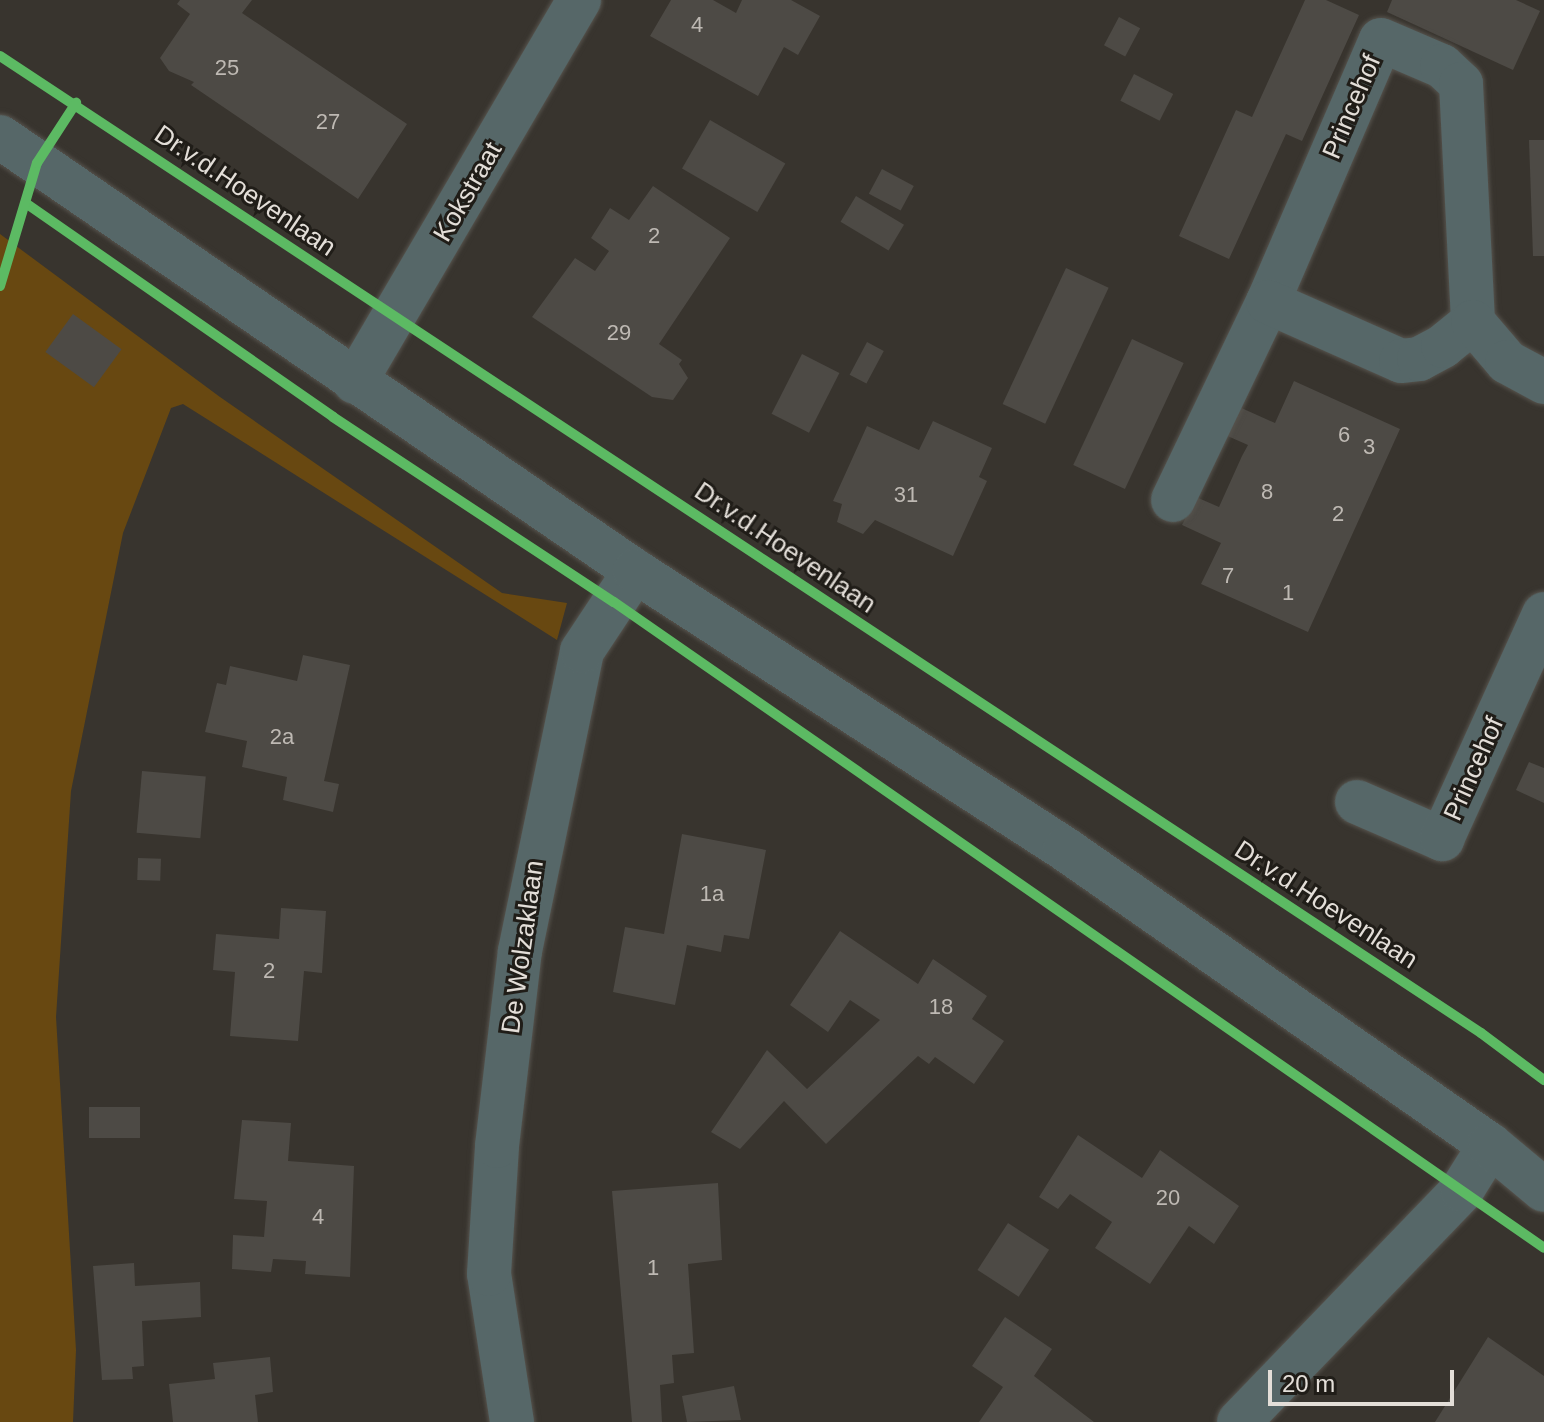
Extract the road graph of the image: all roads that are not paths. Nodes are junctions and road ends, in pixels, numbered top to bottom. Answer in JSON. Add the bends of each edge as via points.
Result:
{"nodes":[{"id":1,"x":579,"y":0,"type":"edge"},
{"id":2,"x":0,"y":137,"type":"edge"},
{"id":3,"x":1268,"y":302,"type":"junction"},
{"id":4,"x":1473,"y":322,"type":"junction"},
{"id":5,"x":355,"y":382,"type":"junction"},
{"id":6,"x":1544,"y":382,"type":"edge"},
{"id":7,"x":1173,"y":500,"type":"dead end"},
{"id":8,"x":635,"y":571,"type":"junction"},
{"id":9,"x":1544,"y":614,"type":"edge"},
{"id":10,"x":1357,"y":802,"type":"dead end"},
{"id":11,"x":1524,"y":1168,"type":"edge"},
{"id":12,"x":512,"y":1422,"type":"edge"},
{"id":13,"x":1239,"y":1422,"type":"edge"}],
"edges":[{"from":1,"to":5,"type":"street","name":"Kokstraat"},
{"from":2,"to":5,"type":"street"},
{"from":3,"to":4,"type":"street","via":[[1401,361],[1419,359],[1443,346]]},
{"from":3,"to":4,"type":"street","name":"Princehof","via":[[1381,40],[1442,66],[1461,84]]},
{"from":3,"to":7,"type":"street","name":"Princehof"},
{"from":4,"to":6,"type":"street","via":[[1507,362]]},
{"from":5,"to":8,"type":"street"},
{"from":8,"to":11,"type":"street","via":[[1065,849]]},
{"from":8,"to":12,"type":"street","name":"De Wolzaklaan","via":[[582,651],[520,951],[497,1146],[489,1274]]},
{"from":9,"to":10,"type":"street","name":"Princehof","via":[[1442,839]]},
{"from":11,"to":13,"type":"street","via":[[1462,1190]]}]}
